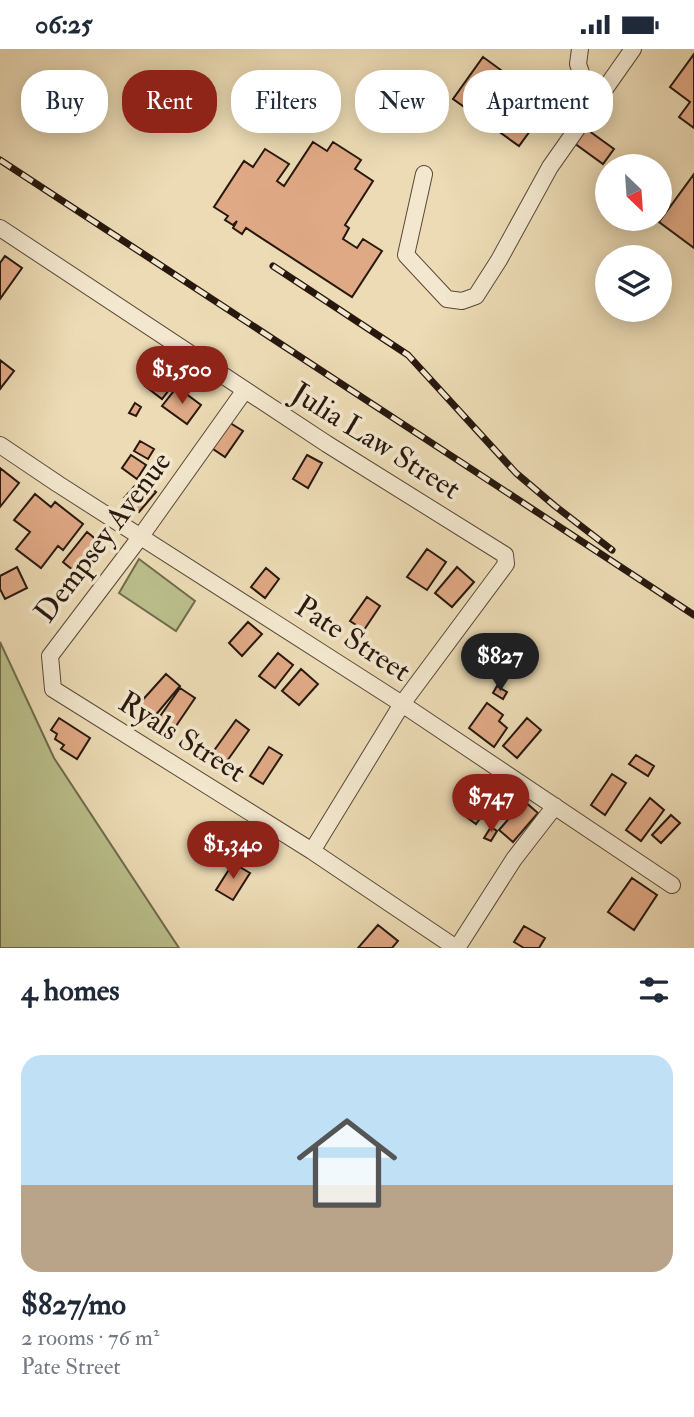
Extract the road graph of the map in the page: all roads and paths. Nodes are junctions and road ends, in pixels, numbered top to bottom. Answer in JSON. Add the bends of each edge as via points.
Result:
{"nodes":[{"id":1,"x":580,"y":49,"type":"edge"},
{"id":2,"x":633,"y":49,"type":"edge"},
{"id":3,"x":580,"y":70,"type":"edge"},
{"id":4,"x":613,"y":76,"type":"edge"},
{"id":5,"x":573,"y":133,"type":"edge"},
{"id":6,"x":424,"y":174,"type":"dead end"},
{"id":7,"x":0,"y":228,"type":"edge"},
{"id":8,"x":245,"y":390,"type":"junction"},
{"id":9,"x":0,"y":445,"type":"edge"},
{"id":10,"x":141,"y":536,"type":"junction"},
{"id":11,"x":53,"y":689,"type":"joint"},
{"id":12,"x":402,"y":704,"type":"junction"},
{"id":13,"x":555,"y":806,"type":"junction"},
{"id":14,"x":312,"y":851,"type":"junction"},
{"id":15,"x":672,"y":885,"type":"dead end"},
{"id":16,"x":456,"y":948,"type":"edge"}],
"edges":[{"from":1,"to":3,"type":"street"},
{"from":2,"to":4,"type":"street"},
{"from":5,"to":6,"type":"street","via":[[488,278],[476,296],[462,301],[447,299],[406,255]]},
{"from":7,"to":8,"type":"street","name":"Julia Law Street"},
{"from":8,"to":10,"type":"street","name":"Dempsey Avenue"},
{"from":8,"to":12,"type":"street","name":"Julia Law Street","via":[[505,555],[506,564]]},
{"from":9,"to":10,"type":"street","name":"Pate Street"},
{"from":10,"to":11,"type":"street","name":"Dempsey Avenue","via":[[50,656]]},
{"from":10,"to":12,"type":"street","name":"Pate Street"},
{"from":11,"to":14,"type":"street","name":"Ryals Street"},
{"from":12,"to":13,"type":"street","name":"Pate Street"},
{"from":12,"to":14,"type":"street"},
{"from":13,"to":15,"type":"street","name":"Pate Street"},
{"from":13,"to":16,"type":"street"},
{"from":14,"to":16,"type":"street","name":"Ryals Street"}]}
